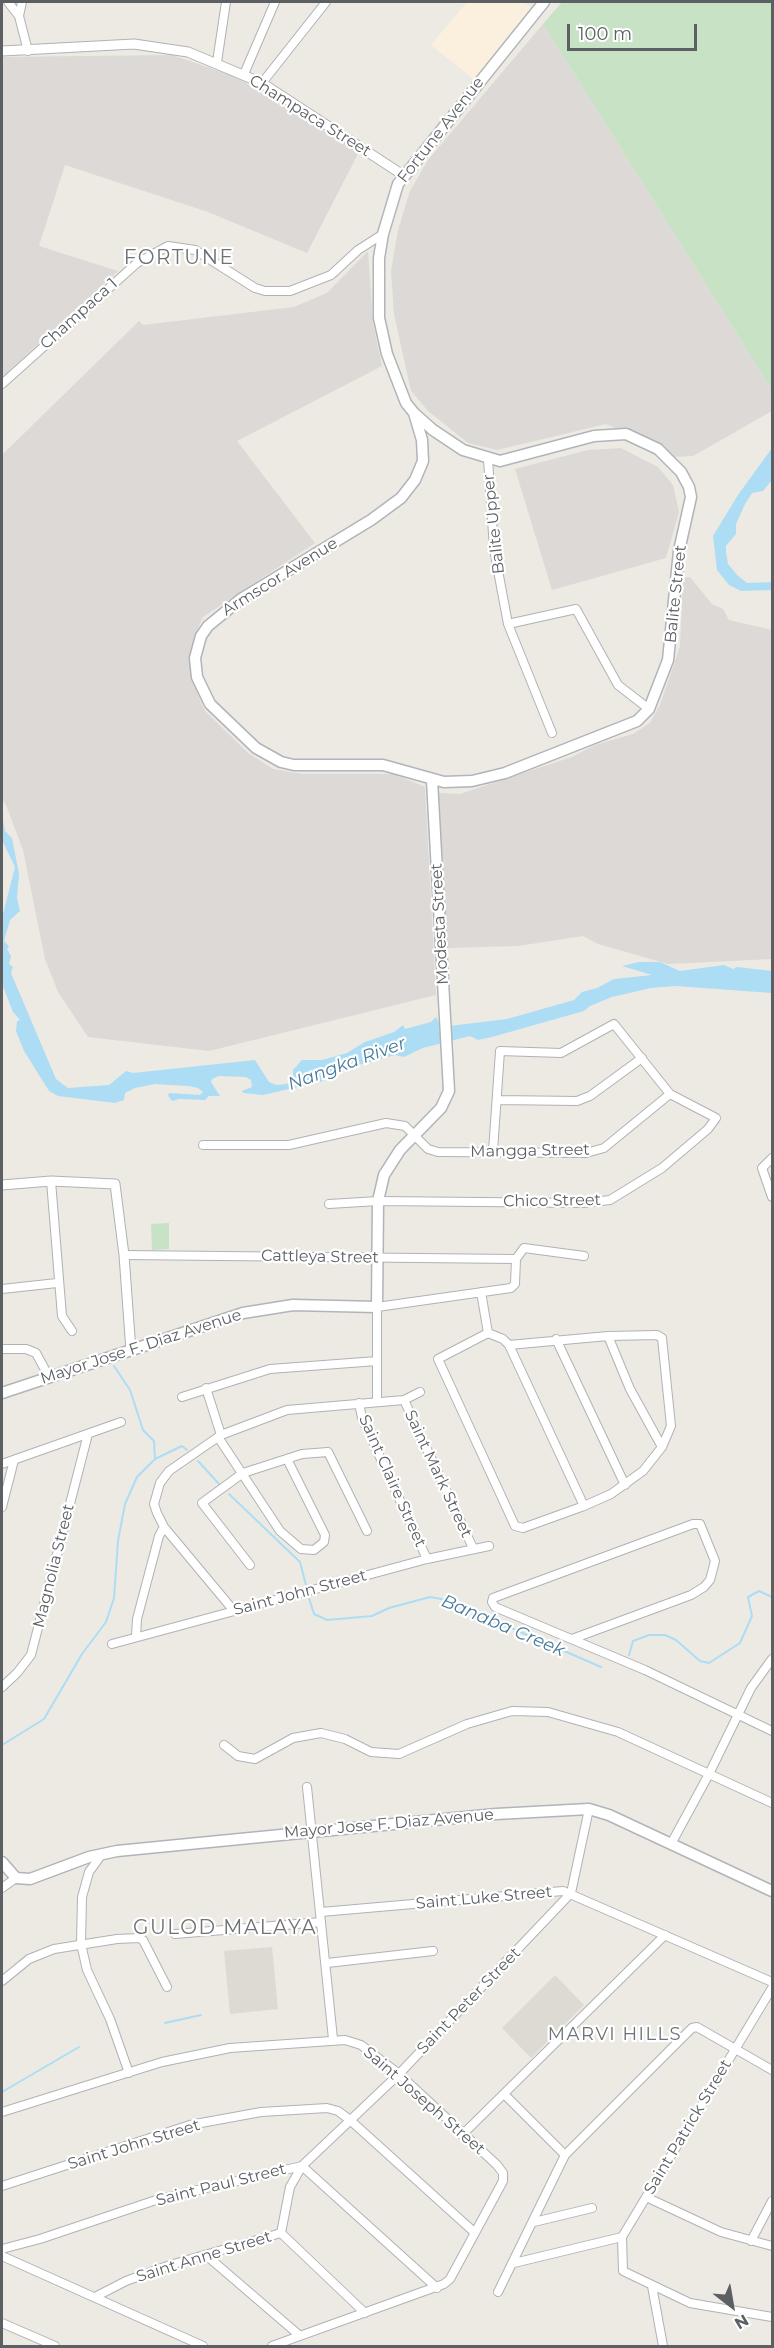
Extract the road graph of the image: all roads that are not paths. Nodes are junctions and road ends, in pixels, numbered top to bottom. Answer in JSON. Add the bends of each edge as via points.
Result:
{"nodes":[{"id":1,"x":8,"y":2,"type":"edge"},
{"id":2,"x":22,"y":2,"type":"edge"},
{"id":3,"x":226,"y":2,"type":"edge"},
{"id":4,"x":274,"y":2,"type":"edge"},
{"id":5,"x":326,"y":2,"type":"edge"},
{"id":6,"x":540,"y":3,"type":"edge"},
{"id":7,"x":19,"y":16,"type":"junction"},
{"id":8,"x":2,"y":51,"type":"edge"},
{"id":9,"x":28,"y":51,"type":"junction"},
{"id":10,"x":217,"y":62,"type":"junction"},
{"id":11,"x":244,"y":74,"type":"junction"},
{"id":12,"x":262,"y":83,"type":"junction"},
{"id":13,"x":403,"y":175,"type":"junction"},
{"id":14,"x":383,"y":234,"type":"junction"},
{"id":15,"x":2,"y":384,"type":"edge"},
{"id":16,"x":414,"y":413,"type":"junction"},
{"id":17,"x":488,"y":459,"type":"junction"},
{"id":18,"x":508,"y":624,"type":"junction"},
{"id":19,"x":649,"y":710,"type":"junction"},
{"id":20,"x":552,"y":733,"type":"dead end"},
{"id":21,"x":432,"y":780,"type":"junction"},
{"id":22,"x":642,"y":1058,"type":"junction"},
{"id":23,"x":670,"y":1094,"type":"junction"},
{"id":24,"x":498,"y":1100,"type":"junction"},
{"id":25,"x":413,"y":1136,"type":"junction"},
{"id":26,"x":203,"y":1144,"type":"dead end"},
{"id":27,"x":493,"y":1151,"type":"junction"},
{"id":28,"x":772,"y":1158,"type":"edge"},
{"id":29,"x":51,"y":1181,"type":"junction"},
{"id":30,"x":2,"y":1185,"type":"edge"},
{"id":31,"x":772,"y":1197,"type":"edge"},
{"id":32,"x":378,"y":1201,"type":"junction"},
{"id":33,"x":330,"y":1203,"type":"dead end"},
{"id":34,"x":124,"y":1255,"type":"junction"},
{"id":35,"x":584,"y":1256,"type":"dead end"},
{"id":36,"x":378,"y":1258,"type":"junction"},
{"id":37,"x":516,"y":1259,"type":"junction"},
{"id":38,"x":57,"y":1283,"type":"junction"},
{"id":39,"x":2,"y":1290,"type":"edge"},
{"id":40,"x":481,"y":1292,"type":"junction"},
{"id":41,"x":377,"y":1307,"type":"junction"},
{"id":42,"x":72,"y":1331,"type":"dead end"},
{"id":43,"x":488,"y":1333,"type":"junction"},
{"id":44,"x":608,"y":1336,"type":"junction"},
{"id":45,"x":556,"y":1339,"type":"junction"},
{"id":46,"x":509,"y":1345,"type":"junction"},
{"id":47,"x":2,"y":1349,"type":"edge"},
{"id":48,"x":131,"y":1351,"type":"junction"},
{"id":49,"x":377,"y":1361,"type":"junction"},
{"id":50,"x":49,"y":1377,"type":"junction"},
{"id":51,"x":206,"y":1388,"type":"junction"},
{"id":52,"x":420,"y":1392,"type":"dead end"},
{"id":53,"x":2,"y":1393,"type":"edge"},
{"id":54,"x":182,"y":1397,"type":"dead end"},
{"id":55,"x":404,"y":1400,"type":"junction"},
{"id":56,"x":377,"y":1402,"type":"junction"},
{"id":57,"x":358,"y":1403,"type":"junction"},
{"id":58,"x":121,"y":1422,"type":"dead end"},
{"id":59,"x":87,"y":1434,"type":"junction"},
{"id":60,"x":220,"y":1436,"type":"junction"},
{"id":61,"x":662,"y":1447,"type":"junction"},
{"id":62,"x":287,"y":1459,"type":"junction"},
{"id":63,"x":14,"y":1460,"type":"junction"},
{"id":64,"x":2,"y":1464,"type":"edge"},
{"id":65,"x":243,"y":1473,"type":"junction"},
{"id":66,"x":625,"y":1485,"type":"junction"},
{"id":67,"x":584,"y":1506,"type":"junction"},
{"id":68,"x":2,"y":1507,"type":"edge"},
{"id":69,"x":164,"y":1527,"type":"junction"},
{"id":70,"x":367,"y":1531,"type":"dead end"},
{"id":71,"x":489,"y":1546,"type":"dead end"},
{"id":72,"x":473,"y":1548,"type":"junction"},
{"id":73,"x":427,"y":1559,"type":"junction"},
{"id":74,"x":250,"y":1564,"type":"dead end"},
{"id":75,"x":234,"y":1611,"type":"junction"},
{"id":76,"x":136,"y":1636,"type":"junction"},
{"id":77,"x":572,"y":1639,"type":"junction"},
{"id":78,"x":112,"y":1644,"type":"dead end"},
{"id":79,"x":772,"y":1659,"type":"edge"},
{"id":80,"x":2,"y":1687,"type":"edge"},
{"id":81,"x":738,"y":1714,"type":"junction"},
{"id":82,"x":772,"y":1731,"type":"edge"},
{"id":83,"x":224,"y":1744,"type":"dead end"},
{"id":84,"x":709,"y":1774,"type":"junction"},
{"id":85,"x":307,"y":1787,"type":"dead end"},
{"id":86,"x":772,"y":1803,"type":"edge"},
{"id":87,"x":589,"y":1809,"type":"junction"},
{"id":88,"x":313,"y":1831,"type":"junction"},
{"id":89,"x":671,"y":1844,"type":"junction"},
{"id":90,"x":102,"y":1854,"type":"junction"},
{"id":91,"x":2,"y":1862,"type":"edge"},
{"id":92,"x":16,"y":1878,"type":"junction"},
{"id":93,"x":2,"y":1888,"type":"edge"},
{"id":94,"x":772,"y":1891,"type":"edge"},
{"id":95,"x":571,"y":1893,"type":"junction"},
{"id":96,"x":321,"y":1912,"type":"junction"},
{"id":97,"x":321,"y":1922,"type":"junction"},
{"id":98,"x":175,"y":1934,"type":"dead end"},
{"id":99,"x":665,"y":1935,"type":"junction"},
{"id":100,"x":81,"y":1944,"type":"junction"},
{"id":101,"x":433,"y":1951,"type":"dead end"},
{"id":102,"x":327,"y":1963,"type":"junction"},
{"id":103,"x":2,"y":1981,"type":"edge"},
{"id":104,"x":772,"y":1982,"type":"edge"},
{"id":105,"x":167,"y":1987,"type":"dead end"},
{"id":106,"x":772,"y":1988,"type":"edge"},
{"id":107,"x":333,"y":2039,"type":"junction"},
{"id":108,"x":736,"y":2048,"type":"junction"},
{"id":109,"x":772,"y":2070,"type":"edge"},
{"id":110,"x":129,"y":2073,"type":"junction"},
{"id":111,"x":399,"y":2074,"type":"junction"},
{"id":112,"x":504,"y":2094,"type":"junction"},
{"id":113,"x":2,"y":2112,"type":"edge"},
{"id":114,"x":350,"y":2120,"type":"junction"},
{"id":115,"x":462,"y":2135,"type":"junction"},
{"id":116,"x":565,"y":2155,"type":"junction"},
{"id":117,"x":302,"y":2166,"type":"junction"},
{"id":118,"x":2,"y":2186,"type":"edge"},
{"id":119,"x":646,"y":2197,"type":"junction"},
{"id":120,"x":772,"y":2201,"type":"edge"},
{"id":121,"x":592,"y":2208,"type":"dead end"},
{"id":122,"x":534,"y":2222,"type":"junction"},
{"id":123,"x":474,"y":2232,"type":"junction"},
{"id":124,"x":281,"y":2233,"type":"junction"},
{"id":125,"x":622,"y":2237,"type":"junction"},
{"id":126,"x":751,"y":2241,"type":"junction"},
{"id":127,"x":772,"y":2246,"type":"edge"},
{"id":128,"x":2,"y":2249,"type":"edge"},
{"id":129,"x":2,"y":2256,"type":"edge"},
{"id":130,"x":207,"y":2256,"type":"junction"},
{"id":131,"x":514,"y":2263,"type":"junction"},
{"id":132,"x":652,"y":2286,"type":"junction"},
{"id":133,"x":437,"y":2288,"type":"junction"},
{"id":134,"x":498,"y":2292,"type":"dead end"},
{"id":135,"x":96,"y":2297,"type":"junction"},
{"id":136,"x":365,"y":2313,"type":"junction"},
{"id":137,"x":772,"y":2317,"type":"edge"},
{"id":138,"x":2,"y":2323,"type":"edge"},
{"id":139,"x":299,"y":2335,"type":"junction"},
{"id":140,"x":55,"y":2346,"type":"edge"},
{"id":141,"x":203,"y":2346,"type":"edge"},
{"id":142,"x":272,"y":2346,"type":"edge"},
{"id":143,"x":663,"y":2346,"type":"edge"}],
"edges":[{"from":1,"to":7,"type":"street"},
{"from":2,"to":7,"type":"street"},
{"from":3,"to":10,"type":"street"},
{"from":4,"to":11,"type":"street"},
{"from":5,"to":12,"type":"street"},
{"from":6,"to":13,"type":"main road","name":"Fortune Avenue"},
{"from":7,"to":9,"type":"street"},
{"from":8,"to":9,"type":"street","name":"Champaca Street"},
{"from":9,"to":10,"type":"street","name":"Champaca Street","via":[[149,45],[188,51]]},
{"from":10,"to":11,"type":"street","name":"Champaca Street"},
{"from":11,"to":12,"type":"street","name":"Champaca Street"},
{"from":12,"to":13,"type":"street","name":"Champaca Street"},
{"from":13,"to":14,"type":"main road","name":"Fortune Avenue"},
{"from":14,"to":15,"type":"street","name":"Champaca 1","via":[[331,275],[290,291],[255,288],[195,250],[168,246],[137,263]]},
{"from":14,"to":16,"type":"main road","name":"Fortune Avenue","via":[[377,278],[379,318],[396,382]]},
{"from":16,"to":17,"type":"main road","name":"Balite Street","via":[[446,440]]},
{"from":16,"to":21,"type":"main road","name":"Armscor Avenue","via":[[423,461],[408,490],[371,520],[226,610],[204,631],[195,658],[197,677],[210,704],[268,756],[294,765],[383,765]]},
{"from":17,"to":18,"type":"street","name":"Balite Upper","via":[[494,549]]},
{"from":17,"to":19,"type":"main road","name":"Balite Street","via":[[518,458],[611,433],[644,441],[671,459],[681,471],[691,497],[679,551],[668,660]]},
{"from":18,"to":19,"type":"street","via":[[576,609],[618,685]]},
{"from":18,"to":20,"type":"street","name":"Balite Upper"},
{"from":19,"to":21,"type":"main road","via":[[637,721],[505,773],[459,783]]},
{"from":21,"to":25,"type":"main road","name":"Modesta Street","via":[[449,1067],[447,1099]]},
{"from":22,"to":23,"type":"street"},
{"from":22,"to":24,"type":"street","via":[[590,1096],[577,1101]]},
{"from":22,"to":24,"type":"street","via":[[614,1024],[561,1053],[504,1050],[498,1055]]},
{"from":23,"to":27,"type":"street","name":"Mangga Street","via":[[596,1151]]},
{"from":23,"to":32,"type":"street","name":"Chico Street","via":[[712,1115],[715,1123],[662,1168],[610,1200]]},
{"from":24,"to":27,"type":"street"},
{"from":25,"to":26,"type":"street","name":"Mangga Street","via":[[405,1126],[386,1123],[289,1145]]},
{"from":25,"to":27,"type":"street","name":"Mangga Street","via":[[438,1152]]},
{"from":25,"to":32,"type":"main road","via":[[391,1162]]},
{"from":28,"to":31,"type":"street","via":[[762,1167]]},
{"from":29,"to":30,"type":"street"},
{"from":29,"to":34,"type":"street","via":[[115,1184]]},
{"from":29,"to":38,"type":"street"},
{"from":32,"to":33,"type":"street"},
{"from":32,"to":36,"type":"main road"},
{"from":34,"to":36,"type":"street","name":"Cattleya Street"},
{"from":34,"to":48,"type":"street"},
{"from":35,"to":37,"type":"street","via":[[524,1248]]},
{"from":36,"to":37,"type":"street","name":"Cattleya Street"},
{"from":36,"to":41,"type":"main road"},
{"from":37,"to":40,"type":"street","via":[[514,1286]]},
{"from":38,"to":39,"type":"street"},
{"from":38,"to":42,"type":"street","via":[[62,1316]]},
{"from":40,"to":41,"type":"street"},
{"from":40,"to":43,"type":"street"},
{"from":41,"to":48,"type":"main road","name":"Mayor Jose F. Diaz Avenue","via":[[274,1306],[216,1320]]},
{"from":41,"to":49,"type":"street"},
{"from":43,"to":46,"type":"street"},
{"from":43,"to":67,"type":"street","via":[[437,1361],[515,1526],[523,1528]]},
{"from":44,"to":45,"type":"street"},
{"from":44,"to":61,"type":"street","via":[[630,1389]]},
{"from":44,"to":61,"type":"street","via":[[662,1338],[671,1426]]},
{"from":45,"to":46,"type":"street"},
{"from":45,"to":66,"type":"street"},
{"from":46,"to":67,"type":"street"},
{"from":47,"to":50,"type":"street","via":[[36,1353]]},
{"from":48,"to":50,"type":"main road","name":"Mayor Jose F. Diaz Avenue"},
{"from":49,"to":51,"type":"street","via":[[270,1369]]},
{"from":49,"to":56,"type":"street"},
{"from":50,"to":53,"type":"main road","name":"Mayor Jose F. Diaz Avenue"},
{"from":51,"to":54,"type":"street"},
{"from":51,"to":60,"type":"street"},
{"from":52,"to":55,"type":"street"},
{"from":55,"to":56,"type":"street"},
{"from":55,"to":72,"type":"street","name":"Saint Mark Street"},
{"from":56,"to":57,"type":"street"},
{"from":57,"to":60,"type":"street","via":[[287,1410]]},
{"from":57,"to":73,"type":"street","name":"Saint Claire Street"},
{"from":58,"to":59,"type":"street"},
{"from":59,"to":63,"type":"street"},
{"from":59,"to":80,"type":"street","name":"Magnolia Street","via":[[31,1655]]},
{"from":60,"to":65,"type":"street"},
{"from":60,"to":69,"type":"street","via":[[169,1471],[160,1483],[154,1504]]},
{"from":61,"to":66,"type":"street","via":[[643,1471]]},
{"from":62,"to":65,"type":"street"},
{"from":62,"to":65,"type":"street","via":[[325,1535],[320,1546],[308,1551],[301,1550],[280,1531]]},
{"from":62,"to":70,"type":"street","via":[[328,1452]]},
{"from":63,"to":64,"type":"street"},
{"from":63,"to":68,"type":"street"},
{"from":65,"to":74,"type":"street","via":[[202,1503]]},
{"from":66,"to":67,"type":"street"},
{"from":69,"to":75,"type":"street"},
{"from":69,"to":76,"type":"street","via":[[137,1619]]},
{"from":71,"to":72,"type":"street","name":"Saint John Street"},
{"from":72,"to":73,"type":"street","name":"Saint John Street"},
{"from":73,"to":75,"type":"street","name":"Saint John Street"},
{"from":75,"to":76,"type":"street","name":"Saint John Street"},
{"from":76,"to":78,"type":"street","name":"Saint John Street"},
{"from":77,"to":77,"type":"street","via":[[704,1587],[715,1561],[700,1524],[493,1598],[495,1607]]},
{"from":77,"to":81,"type":"street"},
{"from":79,"to":81,"type":"street"},
{"from":81,"to":82,"type":"street"},
{"from":81,"to":84,"type":"street"},
{"from":83,"to":84,"type":"street","via":[[238,1756],[255,1759],[293,1738],[321,1732],[371,1752],[399,1754],[467,1724],[512,1711],[548,1712],[618,1732]]},
{"from":84,"to":86,"type":"street"},
{"from":84,"to":89,"type":"street"},
{"from":85,"to":88,"type":"street"},
{"from":87,"to":88,"type":"main road","name":"Mayor Jose F. Diaz Avenue"},
{"from":87,"to":89,"type":"main road","name":"Mayor Jose F. Diaz Avenue"},
{"from":87,"to":95,"type":"street"},
{"from":88,"to":90,"type":"main road","name":"Mayor Jose F. Diaz Avenue"},
{"from":88,"to":96,"type":"street"},
{"from":89,"to":94,"type":"main road","name":"Mayor Jose F. Diaz Avenue"},
{"from":90,"to":92,"type":"main road","name":"Mayor Jose F. Diaz Avenue","via":[[40,1876]]},
{"from":90,"to":100,"type":"street","via":[[89,1872],[82,1897]]},
{"from":91,"to":92,"type":"main road"},
{"from":92,"to":93,"type":"street"},
{"from":95,"to":96,"type":"street","name":"Saint Luke Street"},
{"from":95,"to":99,"type":"street","name":"Saint Luke Street"},
{"from":95,"to":111,"type":"street","name":"Saint Peter Street"},
{"from":96,"to":97,"type":"street"},
{"from":97,"to":98,"type":"street"},
{"from":97,"to":102,"type":"street"},
{"from":99,"to":104,"type":"street","name":"Saint Luke Street"},
{"from":99,"to":112,"type":"street"},
{"from":100,"to":103,"type":"street","via":[[29,1959]]},
{"from":100,"to":105,"type":"street","via":[[142,1939]]},
{"from":100,"to":110,"type":"street","via":[[87,1970]]},
{"from":101,"to":102,"type":"street"},
{"from":102,"to":107,"type":"street"},
{"from":106,"to":108,"type":"street","name":"Saint Patrick Street"},
{"from":107,"to":110,"type":"street","name":"Saint Joseph Street","via":[[230,2048]]},
{"from":107,"to":111,"type":"street","name":"Saint Joseph Street","via":[[361,2045]]},
{"from":108,"to":109,"type":"street"},
{"from":108,"to":116,"type":"street","via":[[692,2028]]},
{"from":108,"to":119,"type":"street","name":"Saint Patrick Street"},
{"from":110,"to":113,"type":"street","name":"Saint Joseph Street"},
{"from":111,"to":114,"type":"street","name":"Saint Peter Street"},
{"from":111,"to":115,"type":"street","name":"Saint Joseph Street"},
{"from":112,"to":115,"type":"street"},
{"from":112,"to":116,"type":"street"},
{"from":114,"to":117,"type":"street","name":"Saint Peter Street"},
{"from":114,"to":118,"type":"street","name":"Saint John Street","via":[[327,2108],[261,2112],[200,2123]]},
{"from":114,"to":123,"type":"street","name":"Saint John Street"},
{"from":115,"to":123,"type":"street","name":"Saint Joseph Street","via":[[503,2173],[503,2181]]},
{"from":116,"to":122,"type":"street"},
{"from":117,"to":124,"type":"street","name":"Saint Peter Street","via":[[290,2187]]},
{"from":117,"to":128,"type":"street","name":"Saint Paul Street","via":[[159,2199]]},
{"from":117,"to":133,"type":"street","name":"Saint Paul Street"},
{"from":119,"to":125,"type":"street","name":"Saint Patrick Street"},
{"from":119,"to":126,"type":"street","via":[[721,2232]]},
{"from":120,"to":126,"type":"street"},
{"from":121,"to":122,"type":"street"},
{"from":122,"to":131,"type":"street"},
{"from":123,"to":133,"type":"street","name":"Saint Joseph Street","via":[[450,2279]]},
{"from":124,"to":130,"type":"street","name":"Saint Anne Street"},
{"from":124,"to":136,"type":"street"},
{"from":125,"to":131,"type":"street"},
{"from":125,"to":132,"type":"street","via":[[623,2271]]},
{"from":126,"to":127,"type":"street"},
{"from":129,"to":135,"type":"street"},
{"from":130,"to":135,"type":"street","name":"Saint Anne Street","via":[[126,2281]]},
{"from":130,"to":139,"type":"street"},
{"from":131,"to":134,"type":"street"},
{"from":132,"to":137,"type":"street","via":[[703,2306]]},
{"from":132,"to":143,"type":"street"},
{"from":133,"to":136,"type":"street","name":"Saint Joseph Street"},
{"from":135,"to":141,"type":"street"},
{"from":136,"to":139,"type":"street","name":"Saint Joseph Street"},
{"from":138,"to":140,"type":"street"},
{"from":139,"to":142,"type":"street","name":"Saint Joseph Street"}]}
